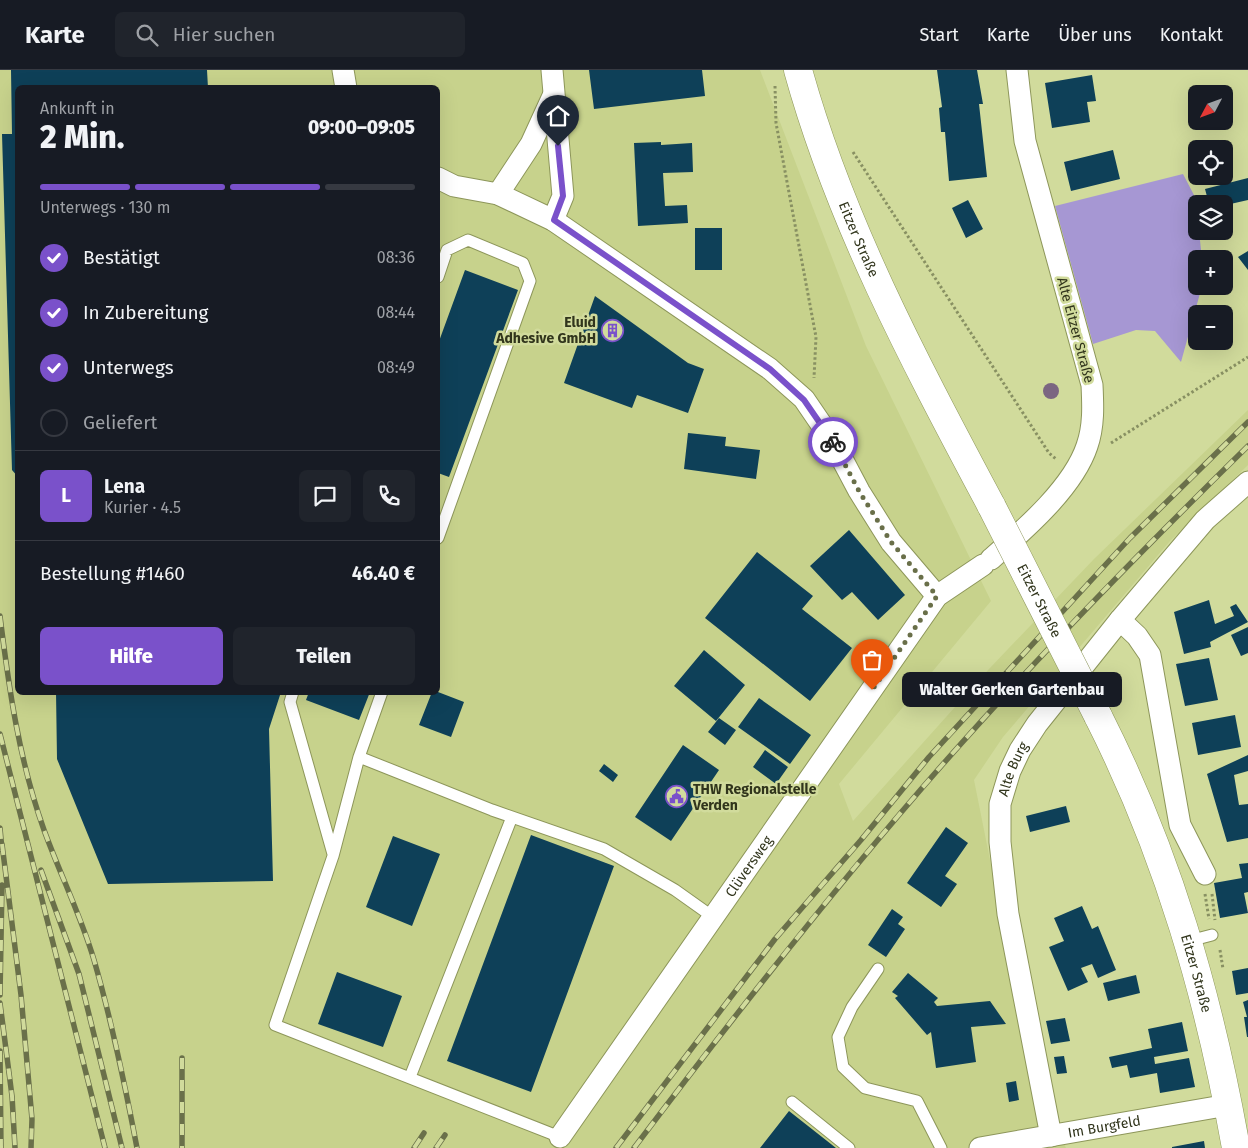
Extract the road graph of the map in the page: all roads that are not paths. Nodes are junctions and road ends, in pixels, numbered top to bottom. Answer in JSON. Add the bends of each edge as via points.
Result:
{"nodes":[{"id":1,"x":343,"y":70,"type":"edge"},
{"id":2,"x":552,"y":70,"type":"edge"},
{"id":3,"x":1017,"y":70,"type":"edge"},
{"id":4,"x":786,"y":74,"type":"edge"},
{"id":5,"x":346,"y":85,"type":"edge"},
{"id":6,"x":554,"y":96,"type":"junction"},
{"id":7,"x":440,"y":179,"type":"edge"},
{"id":8,"x":498,"y":194,"type":"junction"},
{"id":9,"x":554,"y":220,"type":"junction"},
{"id":10,"x":440,"y":270,"type":"edge"},
{"id":11,"x":1248,"y":482,"type":"edge"},
{"id":12,"x":440,"y":532,"type":"edge"},
{"id":13,"x":937,"y":596,"type":"junction"},
{"id":14,"x":1120,"y":620,"type":"junction"},
{"id":15,"x":292,"y":695,"type":"edge"},
{"id":16,"x":381,"y":695,"type":"edge"},
{"id":17,"x":359,"y":756,"type":"junction"},
{"id":18,"x":512,"y":817,"type":"junction"},
{"id":19,"x":333,"y":856,"type":"junction"},
{"id":20,"x":1208,"y":880,"type":"road end"},
{"id":21,"x":713,"y":917,"type":"junction"},
{"id":22,"x":878,"y":969,"type":"dead end"},
{"id":23,"x":410,"y":1077,"type":"junction"},
{"id":24,"x":792,"y":1102,"type":"dead end"},
{"id":25,"x":1228,"y":1105,"type":"junction"},
{"id":26,"x":1051,"y":1136,"type":"junction"},
{"id":27,"x":560,"y":1137,"type":"joint"},
{"id":28,"x":849,"y":1148,"type":"edge"},
{"id":29,"x":941,"y":1148,"type":"edge"},
{"id":30,"x":980,"y":1148,"type":"edge"},
{"id":31,"x":1236,"y":1148,"type":"edge"}],
"edges":[{"from":1,"to":5,"type":"street"},
{"from":2,"to":6,"type":"street"},
{"from":3,"to":13,"type":"street","name":"Alte Eitzer Straße","via":[[1025,141],[1092,385],[1093,414],[1088,444],[1073,472],[1046,507],[1020,535],[987,562]]},
{"from":4,"to":25,"type":"main road","name":"Eitzer Straße","bridge":true,"via":[[873,273],[924,379],[1120,759],[1154,838],[1205,933],[1209,1013]]},
{"from":6,"to":8,"type":"street","via":[[531,144]]},
{"from":6,"to":9,"type":"street","via":[[563,196]]},
{"from":7,"to":8,"type":"street","via":[[454,186]]},
{"from":8,"to":9,"type":"street"},
{"from":9,"to":13,"type":"street","via":[[770,369],[804,400],[832,440],[891,542]]},
{"from":10,"to":12,"type":"lane","via":[[447,250],[468,240],[523,263],[530,281]]},
{"from":11,"to":14,"type":"street","name":"Alte Burg","via":[[1205,520]]},
{"from":13,"to":21,"type":"street","name":"Clüversweg"},
{"from":14,"to":20,"type":"street","via":[[1138,636],[1150,655],[1180,825]]},
{"from":14,"to":26,"type":"street","name":"Alte Burg","via":[[1020,750],[1000,804],[1000,842],[1008,914]]},
{"from":15,"to":19,"type":"lane","via":[[290,702]]},
{"from":16,"to":17,"type":"lane"},
{"from":17,"to":18,"type":"lane"},
{"from":17,"to":19,"type":"lane"},
{"from":18,"to":21,"type":"lane","via":[[604,848]]},
{"from":18,"to":23,"type":"lane"},
{"from":19,"to":23,"type":"lane","via":[[275,1025]]},
{"from":21,"to":27,"type":"street","name":"Clüversweg"},
{"from":22,"to":29,"type":"lane","via":[[852,1007],[838,1037],[843,1067],[865,1088],[917,1100]]},
{"from":23,"to":27,"type":"lane"},
{"from":24,"to":28,"type":"lane"},
{"from":25,"to":26,"type":"street","name":"Im Burgfeld"},
{"from":25,"to":31,"type":"main road","name":"Eitzer Straße"},
{"from":26,"to":30,"type":"street","name":"Im Burgfeld"}]}
